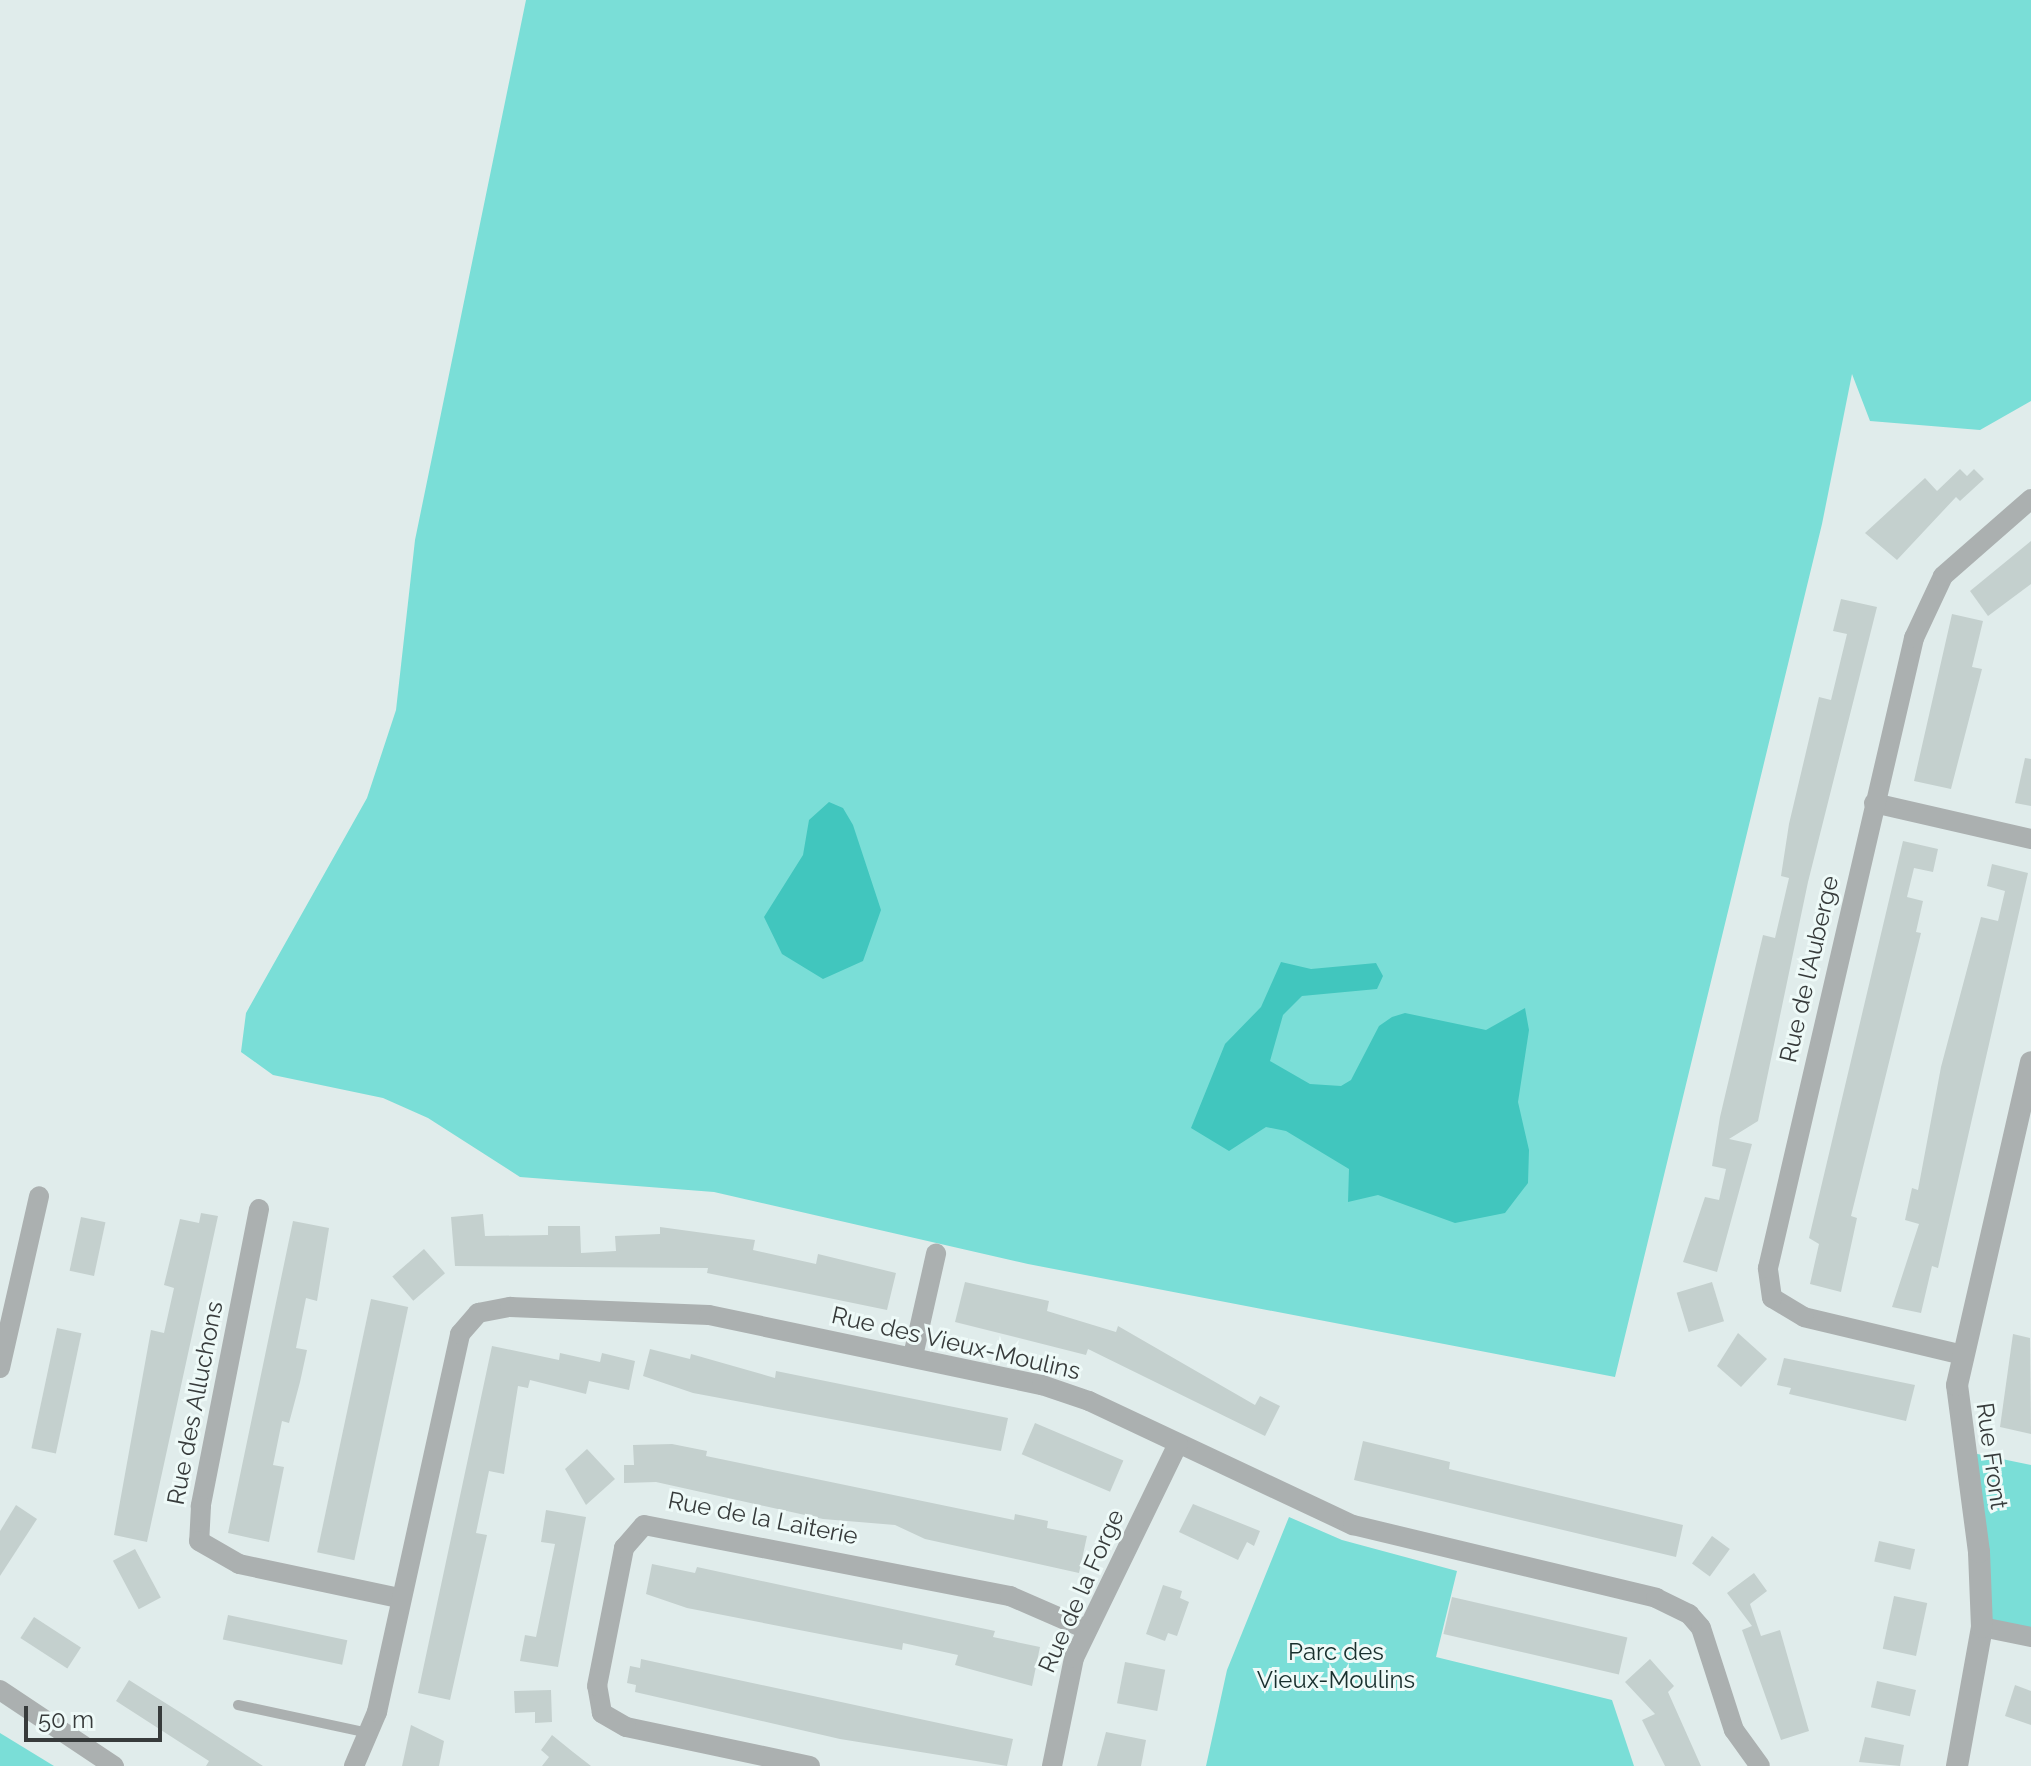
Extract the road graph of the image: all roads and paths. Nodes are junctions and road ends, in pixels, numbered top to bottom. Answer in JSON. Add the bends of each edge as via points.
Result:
{"nodes":[{"id":1,"x":2031,"y":499,"type":"edge"},
{"id":2,"x":1874,"y":803,"type":"junction"},
{"id":3,"x":2031,"y":839,"type":"edge"},
{"id":4,"x":2031,"y":1062,"type":"edge"},
{"id":5,"x":39,"y":1196,"type":"dead end"},
{"id":6,"x":259,"y":1209,"type":"dead end"},
{"id":7,"x":936,"y":1254,"type":"dead end"},
{"id":8,"x":1963,"y":1355,"type":"junction"},
{"id":9,"x":913,"y":1356,"type":"junction"},
{"id":10,"x":0,"y":1368,"type":"edge"},
{"id":11,"x":1178,"y":1444,"type":"junction"},
{"id":12,"x":399,"y":1598,"type":"junction"},
{"id":13,"x":1982,"y":1627,"type":"junction"},
{"id":14,"x":1086,"y":1629,"type":"junction"},
{"id":15,"x":2031,"y":1637,"type":"edge"},
{"id":16,"x":0,"y":1690,"type":"edge"},
{"id":17,"x":238,"y":1705,"type":"dead end"},
{"id":18,"x":370,"y":1733,"type":"junction"},
{"id":19,"x":114,"y":1766,"type":"edge"},
{"id":20,"x":354,"y":1766,"type":"edge"},
{"id":21,"x":810,"y":1766,"type":"edge"},
{"id":22,"x":1052,"y":1766,"type":"edge"},
{"id":23,"x":1760,"y":1766,"type":"edge"},
{"id":24,"x":1957,"y":1766,"type":"edge"}],
"edges":[{"from":1,"to":2,"type":"street","name":"Rue de l'Auberge","via":[[1958,560],[1931,593]]},
{"from":2,"to":3,"type":"street"},
{"from":2,"to":8,"type":"street","name":"Rue de l'Auberge","via":[[1768,1282],[1772,1298],[1804,1317]]},
{"from":4,"to":8,"type":"street","name":"Rue Front"},
{"from":5,"to":10,"type":"street"},
{"from":6,"to":12,"type":"street","name":"Rue des Alluchons","via":[[201,1506],[199,1541],[239,1564]]},
{"from":7,"to":9,"type":"street"},
{"from":8,"to":13,"type":"street","name":"Rue Front","via":[[1957,1418],[1979,1552]]},
{"from":9,"to":11,"type":"street","name":"Rue des Vieux-Moulins","via":[[1066,1391]]},
{"from":9,"to":12,"type":"street","name":"Rue des Vieux-Moulins","via":[[684,1312],[510,1307],[478,1313],[460,1334]]},
{"from":11,"to":14,"type":"street","name":"Rue de la Forge"},
{"from":11,"to":23,"type":"street","name":"Rue des Vieux-Moulins","via":[[1353,1525],[1676,1606],[1701,1628],[1734,1730]]},
{"from":12,"to":18,"type":"street","name":"Rue des Vieux-Moulins"},
{"from":13,"to":15,"type":"street"},
{"from":13,"to":24,"type":"street","name":"Rue Front"},
{"from":14,"to":21,"type":"street","name":"Rue de la Laiterie","via":[[1010,1596],[659,1523],[644,1525],[624,1548],[597,1686],[602,1713],[626,1727]]},
{"from":14,"to":22,"type":"street","name":"Rue de la Forge","via":[[1061,1701]]},
{"from":16,"to":19,"type":"street"},
{"from":17,"to":18,"type":"lane"},
{"from":18,"to":20,"type":"street","name":"Rue des Vieux-Moulins"}]}
